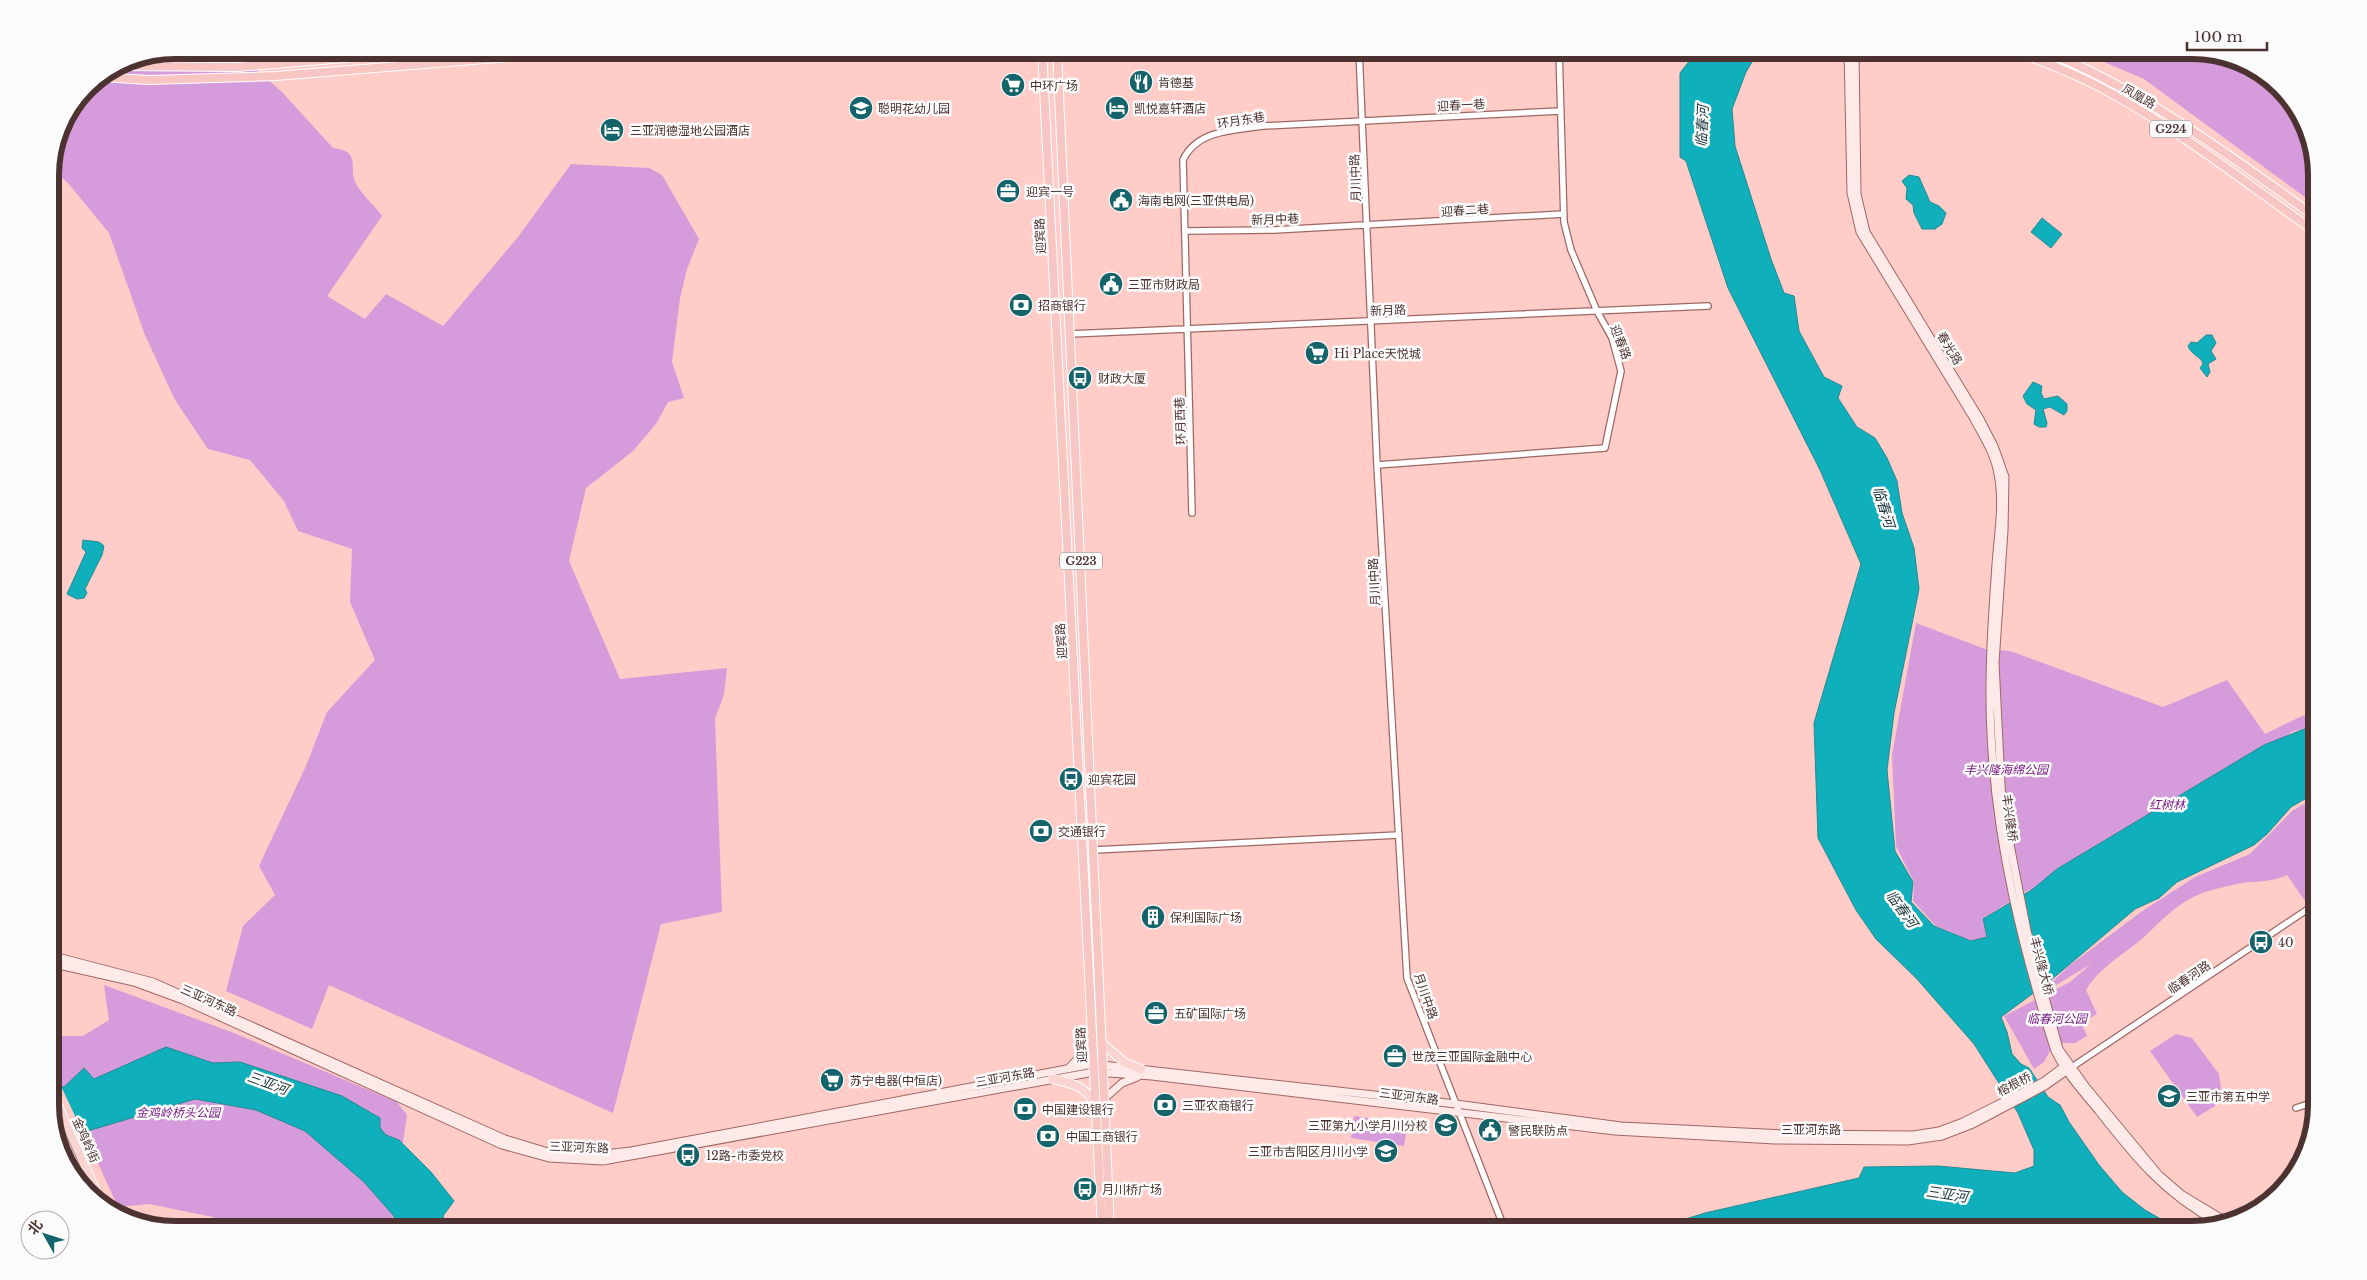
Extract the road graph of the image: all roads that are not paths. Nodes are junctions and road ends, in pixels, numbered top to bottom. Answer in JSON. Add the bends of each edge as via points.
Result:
{"nodes":[{"id":1,"x":307,"y":59,"type":"edge"},
{"id":2,"x":485,"y":59,"type":"edge"},
{"id":3,"x":1359,"y":59,"type":"edge"},
{"id":4,"x":1559,"y":59,"type":"edge"},
{"id":5,"x":1848,"y":59,"type":"edge"},
{"id":6,"x":1855,"y":59,"type":"edge"},
{"id":7,"x":2035,"y":59,"type":"edge"},
{"id":8,"x":2065,"y":59,"type":"edge"},
{"id":9,"x":1042,"y":60,"type":"edge"},
{"id":10,"x":1057,"y":60,"type":"edge"},
{"id":11,"x":135,"y":66,"type":"edge"},
{"id":12,"x":111,"y":78,"type":"edge"},
{"id":13,"x":1561,"y":111,"type":"junction"},
{"id":14,"x":1362,"y":120,"type":"junction"},
{"id":15,"x":2308,"y":212,"type":"edge"},
{"id":16,"x":1564,"y":214,"type":"junction"},
{"id":17,"x":1367,"y":225,"type":"junction"},
{"id":18,"x":2308,"y":226,"type":"edge"},
{"id":19,"x":1185,"y":231,"type":"junction"},
{"id":20,"x":1708,"y":306,"type":"dead end"},
{"id":21,"x":1597,"y":311,"type":"junction"},
{"id":22,"x":1370,"y":321,"type":"junction"},
{"id":23,"x":1187,"y":329,"type":"junction"},
{"id":24,"x":1070,"y":334,"type":"junction"},
{"id":25,"x":1377,"y":465,"type":"junction"},
{"id":26,"x":1192,"y":513,"type":"dead end"},
{"id":27,"x":1992,"y":662,"type":"junction"},
{"id":28,"x":1399,"y":835,"type":"junction"},
{"id":29,"x":1094,"y":850,"type":"junction"},
{"id":30,"x":2014,"y":885,"type":"joint"},
{"id":31,"x":2308,"y":910,"type":"edge"},
{"id":32,"x":59,"y":957,"type":"edge"},
{"id":33,"x":59,"y":965,"type":"edge"},
{"id":34,"x":1092,"y":1028,"type":"junction"},
{"id":35,"x":1102,"y":1043,"type":"junction"},
{"id":36,"x":1094,"y":1068,"type":"junction"},
{"id":37,"x":1104,"y":1069,"type":"junction"},
{"id":38,"x":2067,"y":1069,"type":"junction"},
{"id":39,"x":1066,"y":1070,"type":"junction"},
{"id":40,"x":1143,"y":1072,"type":"junction"},
{"id":41,"x":1053,"y":1079,"type":"junction"},
{"id":42,"x":1105,"y":1098,"type":"junction"},
{"id":43,"x":1095,"y":1104,"type":"junction"},
{"id":44,"x":1456,"y":1104,"type":"junction"},
{"id":45,"x":2308,"y":1104,"type":"edge"},
{"id":46,"x":59,"y":1108,"type":"edge"},
{"id":47,"x":2296,"y":1108,"type":"dead end"},
{"id":48,"x":1996,"y":1109,"type":"junction"},
{"id":49,"x":1462,"y":1114,"type":"junction"},
{"id":50,"x":95,"y":1189,"type":"edge"},
{"id":51,"x":2220,"y":1218,"type":"edge"},
{"id":52,"x":2213,"y":1219,"type":"edge"},
{"id":53,"x":1102,"y":1221,"type":"edge"},
{"id":54,"x":1110,"y":1221,"type":"edge"},
{"id":55,"x":1502,"y":1221,"type":"edge"}],
"edges":[{"from":1,"to":11,"type":"highway","via":[[238,67]]},
{"from":2,"to":12,"type":"highway","via":[[276,76],[149,80]]},
{"from":3,"to":14,"type":"street","name":"月川中路"},
{"from":4,"to":13,"type":"street","name":"迎春路"},
{"from":5,"to":27,"type":"main road","name":"春光路","via":[[1851,193],[1860,232],[1974,419],[1996,466],[1999,484]]},
{"from":6,"to":27,"type":"main road","name":"春光路","via":[[1857,194],[1866,232],[1980,419],[2003,466],[2004,530]]},
{"from":7,"to":18,"type":"highway","name":"凤凰路","number":"G224","via":[[2078,76],[2158,121]]},
{"from":8,"to":15,"type":"highway","name":"凤凰路","number":"G224","via":[[2178,119]]},
{"from":9,"to":34,"type":"highway","name":"迎宾路","number":"G223"},
{"from":10,"to":24,"type":"highway","name":"迎宾路","number":"G223"},
{"from":13,"to":14,"type":"street","name":"迎春一巷"},
{"from":13,"to":16,"type":"street","name":"迎春路"},
{"from":14,"to":17,"type":"street","name":"月川中路"},
{"from":14,"to":19,"type":"street","name":"环月东巷","via":[[1263,126],[1224,132],[1196,142],[1183,160]]},
{"from":16,"to":17,"type":"street","name":"迎春二巷"},
{"from":16,"to":21,"type":"street","name":"迎春路","via":[[1571,250]]},
{"from":17,"to":19,"type":"street","name":"新月中巷"},
{"from":17,"to":22,"type":"street","name":"月川中路"},
{"from":19,"to":23,"type":"street","name":"环月东巷"},
{"from":20,"to":21,"type":"street","name":"新月路"},
{"from":21,"to":22,"type":"street","name":"新月路"},
{"from":21,"to":25,"type":"street","name":"迎春路","via":[[1612,338],[1622,371],[1605,448]]},
{"from":22,"to":23,"type":"street","name":"新月路"},
{"from":22,"to":25,"type":"street","name":"月川中路"},
{"from":23,"to":24,"type":"street","name":"新月路"},
{"from":23,"to":26,"type":"street","name":"环月西巷"},
{"from":24,"to":29,"type":"highway","name":"迎宾路","number":"G223"},
{"from":25,"to":28,"type":"street","name":"月川中路"},
{"from":27,"to":30,"type":"main road","name":"丰兴隆桥","via":[[1996,768]]},
{"from":28,"to":29,"type":"street"},
{"from":28,"to":44,"type":"street","name":"月川中路","via":[[1407,978]]},
{"from":29,"to":35,"type":"highway","name":"迎宾路","number":"G223"},
{"from":30,"to":38,"type":"main road","name":"丰兴隆大桥","via":[[2057,1050]]},
{"from":31,"to":38,"type":"street","name":"临春河路"},
{"from":32,"to":39,"type":"main road","name":"三亚河东路","via":[[153,982],[505,1139],[548,1152],[594,1155],[631,1151]]},
{"from":33,"to":41,"type":"main road","name":"三亚河东路","via":[[134,982],[183,1000],[502,1145],[548,1158],[604,1161]]},
{"from":34,"to":36,"type":"highway","name":"迎宾路","number":"G223"},
{"from":34,"to":39,"type":"main road","via":[[1082,1054]]},
{"from":35,"to":37,"type":"highway","name":"迎宾路","number":"G223"},
{"from":35,"to":40,"type":"main road","via":[[1124,1062]]},
{"from":36,"to":37,"type":"main road","name":"三亚河东路"},
{"from":36,"to":39,"type":"main road","name":"三亚河东路"},
{"from":36,"to":41,"type":"main road","name":"三亚河东路"},
{"from":36,"to":43,"type":"highway","name":"迎宾路","number":"G223"},
{"from":37,"to":40,"type":"main road","name":"三亚河东路"},
{"from":37,"to":42,"type":"highway","name":"迎宾路","number":"G223"},
{"from":38,"to":48,"type":"main road","name":"榕根桥"},
{"from":38,"to":51,"type":"main road","via":[[2159,1175],[2181,1194]]},
{"from":38,"to":52,"type":"main road","via":[[2128,1148],[2162,1185],[2188,1206]]},
{"from":40,"to":42,"type":"main road","via":[[1122,1082]]},
{"from":40,"to":44,"type":"main road","name":"三亚河东路"},
{"from":40,"to":49,"type":"main road","name":"三亚河东路"},
{"from":41,"to":43,"type":"main road","via":[[1078,1085]]},
{"from":42,"to":54,"type":"highway","name":"迎宾路","number":"G223"},
{"from":43,"to":53,"type":"highway","name":"迎宾路","number":"G223"},
{"from":44,"to":48,"type":"main road","name":"三亚河东路","via":[[1621,1126],[1870,1135],[1940,1131]]},
{"from":44,"to":49,"type":"street","name":"月川中路"},
{"from":45,"to":47,"type":"street"},
{"from":46,"to":50,"type":"main road","name":"金鸡岭街"},
{"from":48,"to":49,"type":"main road","name":"三亚河东路","via":[[1942,1136],[1908,1141],[1703,1137]]},
{"from":49,"to":55,"type":"street","name":"月川中路"}]}
